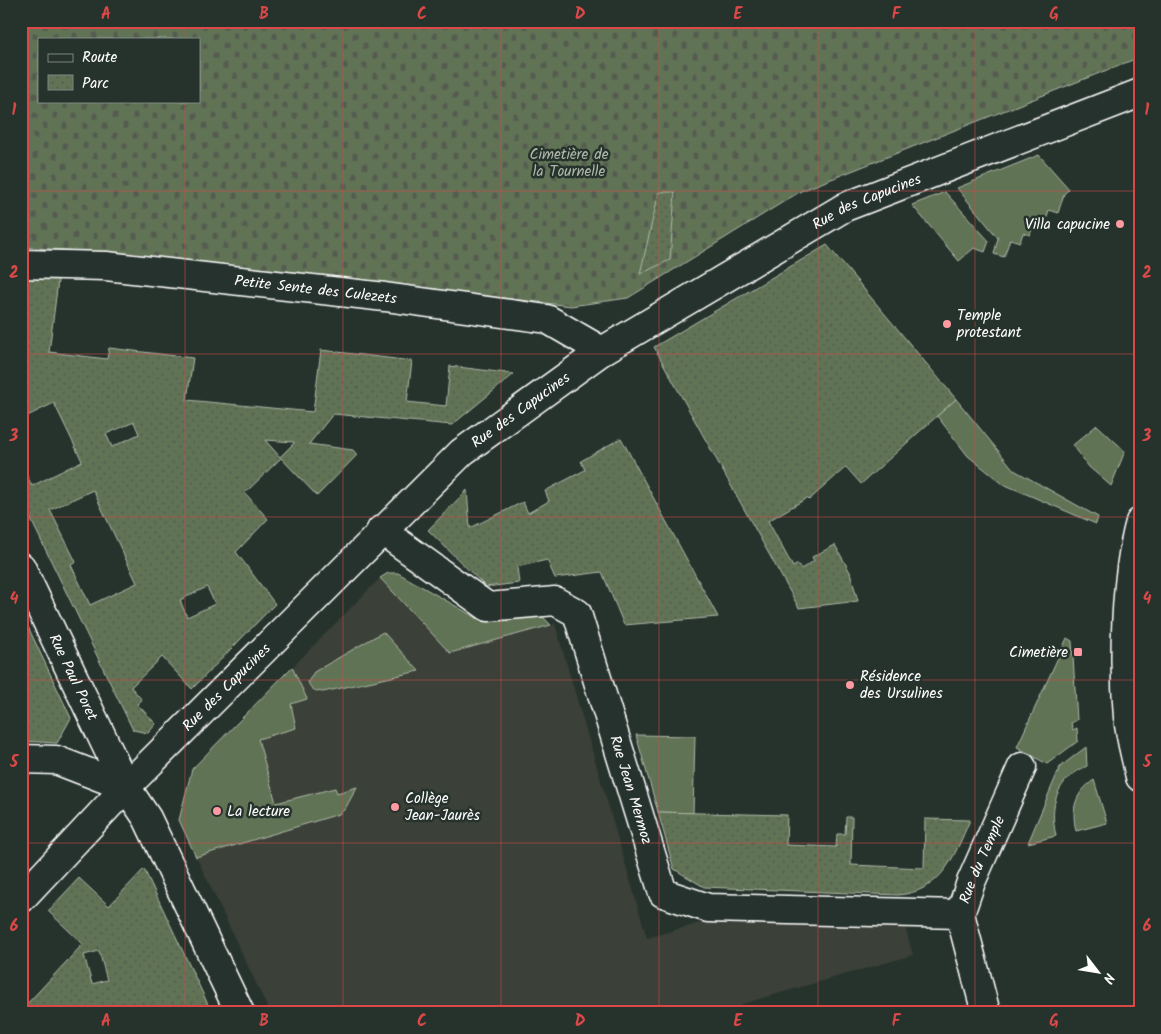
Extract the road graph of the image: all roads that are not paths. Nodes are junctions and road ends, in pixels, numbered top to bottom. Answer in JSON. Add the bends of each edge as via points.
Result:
{"nodes":[{"id":1,"x":1140,"y":93,"type":"edge"},
{"id":2,"x":21,"y":264,"type":"edge"},
{"id":3,"x":602,"y":351,"type":"junction"},
{"id":4,"x":1140,"y":522,"type":"edge"},
{"id":5,"x":382,"y":530,"type":"junction"},
{"id":6,"x":21,"y":567,"type":"edge"},
{"id":7,"x":1140,"y":602,"type":"edge"},
{"id":8,"x":1128,"y":635,"type":"junction"},
{"id":9,"x":21,"y":759,"type":"edge"},
{"id":10,"x":1022,"y":767,"type":"dead end"},
{"id":11,"x":1140,"y":777,"type":"edge"},
{"id":12,"x":126,"y":787,"type":"junction"},
{"id":13,"x":21,"y":899,"type":"edge"},
{"id":14,"x":960,"y":914,"type":"junction"},
{"id":15,"x":240,"y":1013,"type":"edge"},
{"id":16,"x":986,"y":1013,"type":"edge"}],
"edges":[{"from":1,"to":3,"type":"street","name":"Rue des Capucines","via":[[845,207]]},
{"from":2,"to":3,"type":"street","name":"Petite Sente des Culezets","via":[[106,266],[385,297],[547,319]]},
{"from":3,"to":5,"type":"street","name":"Rue des Capucines","via":[[462,452]]},
{"from":4,"to":8,"type":"street","via":[[1133,552]]},
{"from":5,"to":12,"type":"street","name":"Rue des Capucines"},
{"from":5,"to":14,"type":"street","name":"Rue Jean Mermoz","via":[[488,607],[555,601],[577,613],[663,893],[708,908]]},
{"from":6,"to":12,"type":"street","name":"Rue Paul Poret"},
{"from":7,"to":8,"type":"street"},
{"from":8,"to":11,"type":"street","via":[[1128,718]]},
{"from":9,"to":12,"type":"street","via":[[56,760]]},
{"from":10,"to":14,"type":"street","name":"Rue du Temple"},
{"from":12,"to":13,"type":"street","name":"Rue des Capucines"},
{"from":12,"to":15,"type":"street","name":"Rue Paul Poret","via":[[147,818]]},
{"from":14,"to":16,"type":"street","name":"Rue du Temple"}]}
